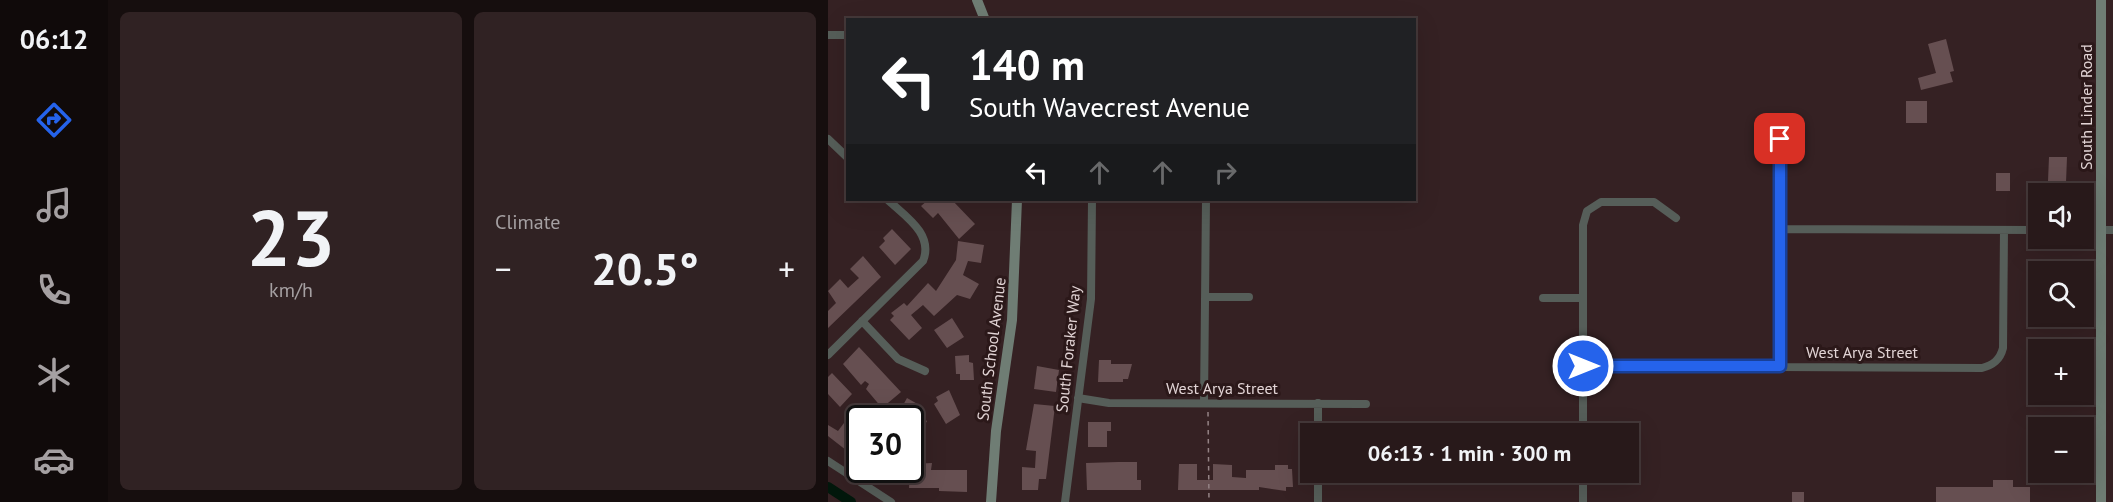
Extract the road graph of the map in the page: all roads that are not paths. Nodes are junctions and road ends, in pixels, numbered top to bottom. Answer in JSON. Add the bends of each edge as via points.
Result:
{"nodes":[{"id":1,"x":977,"y":0,"type":"edge"},
{"id":2,"x":2101,"y":0,"type":"edge"},
{"id":3,"x":984,"y":18,"type":"edge"},
{"id":4,"x":828,"y":35,"type":"edge"},
{"id":5,"x":846,"y":35,"type":"edge"},
{"id":6,"x":828,"y":139,"type":"edge"},
{"id":7,"x":1780,"y":139,"type":"dead end"},
{"id":8,"x":846,"y":156,"type":"edge"},
{"id":9,"x":889,"y":201,"type":"edge"},
{"id":10,"x":1017,"y":201,"type":"edge"},
{"id":11,"x":1092,"y":201,"type":"edge"},
{"id":12,"x":1206,"y":201,"type":"edge"},
{"id":13,"x":1676,"y":218,"type":"dead end"},
{"id":14,"x":1781,"y":229,"type":"junction"},
{"id":15,"x":2004,"y":230,"type":"junction"},
{"id":16,"x":2028,"y":230,"type":"edge"},
{"id":17,"x":2094,"y":230,"type":"edge"},
{"id":18,"x":2101,"y":230,"type":"junction"},
{"id":19,"x":2113,"y":230,"type":"edge"},
{"id":20,"x":1205,"y":297,"type":"junction"},
{"id":21,"x":1249,"y":297,"type":"dead end"},
{"id":22,"x":1542,"y":298,"type":"dead end"},
{"id":23,"x":1583,"y":298,"type":"junction"},
{"id":24,"x":862,"y":321,"type":"junction"},
{"id":25,"x":828,"y":355,"type":"edge"},
{"id":26,"x":1583,"y":366,"type":"junction"},
{"id":27,"x":1780,"y":366,"type":"junction"},
{"id":28,"x":925,"y":371,"type":"dead end"},
{"id":29,"x":1078,"y":398,"type":"junction"},
{"id":30,"x":1318,"y":403,"type":"junction"},
{"id":31,"x":1366,"y":404,"type":"dead end"},
{"id":32,"x":1206,"y":407,"type":"junction"},
{"id":33,"x":1318,"y":423,"type":"edge"},
{"id":34,"x":1583,"y":423,"type":"edge"},
{"id":35,"x":828,"y":461,"type":"edge"},
{"id":36,"x":1318,"y":483,"type":"edge"},
{"id":37,"x":1583,"y":483,"type":"edge"},
{"id":38,"x":891,"y":502,"type":"edge"},
{"id":39,"x":990,"y":502,"type":"edge"},
{"id":40,"x":1065,"y":502,"type":"edge"},
{"id":41,"x":1318,"y":502,"type":"edge"},
{"id":42,"x":1583,"y":502,"type":"edge"},
{"id":43,"x":2102,"y":502,"type":"edge"}],
"edges":[{"from":1,"to":3,"type":"main road"},
{"from":2,"to":18,"type":"main road","name":"South Linder Road"},
{"from":4,"to":5,"type":"street"},
{"from":6,"to":8,"type":"street"},
{"from":7,"to":14,"type":"street"},
{"from":9,"to":24,"type":"street","via":[[923,235],[928,247],[923,261]]},
{"from":10,"to":39,"type":"main road","name":"South School Avenue","via":[[1012,320]]},
{"from":11,"to":29,"type":"street","name":"South Foraker Way","via":[[1091,300]]},
{"from":12,"to":20,"type":"street"},
{"from":13,"to":23,"type":"street","via":[[1654,202],[1601,202],[1587,211],[1583,225]]},
{"from":14,"to":15,"type":"street"},
{"from":14,"to":27,"type":"street"},
{"from":15,"to":16,"type":"street"},
{"from":15,"to":27,"type":"street","name":"West Arya Street","via":[[2003,348],[1996,362],[1982,368]]},
{"from":17,"to":18,"type":"street"},
{"from":18,"to":19,"type":"street"},
{"from":18,"to":43,"type":"main road","name":"South Linder Road"},
{"from":20,"to":21,"type":"street"},
{"from":20,"to":32,"type":"street"},
{"from":22,"to":23,"type":"street"},
{"from":23,"to":26,"type":"street"},
{"from":24,"to":25,"type":"street"},
{"from":24,"to":28,"type":"street","via":[[898,359]]},
{"from":26,"to":27,"type":"street","name":"West Arya Street"},
{"from":26,"to":34,"type":"street"},
{"from":29,"to":32,"type":"street","name":"West Arya Street"},
{"from":29,"to":40,"type":"street","name":"South Foraker Way"},
{"from":30,"to":31,"type":"street","name":"West Arya Street"},
{"from":30,"to":32,"type":"street","name":"West Arya Street"},
{"from":30,"to":33,"type":"street"},
{"from":35,"to":38,"type":"street"},
{"from":36,"to":41,"type":"street"},
{"from":37,"to":42,"type":"street"}]}
